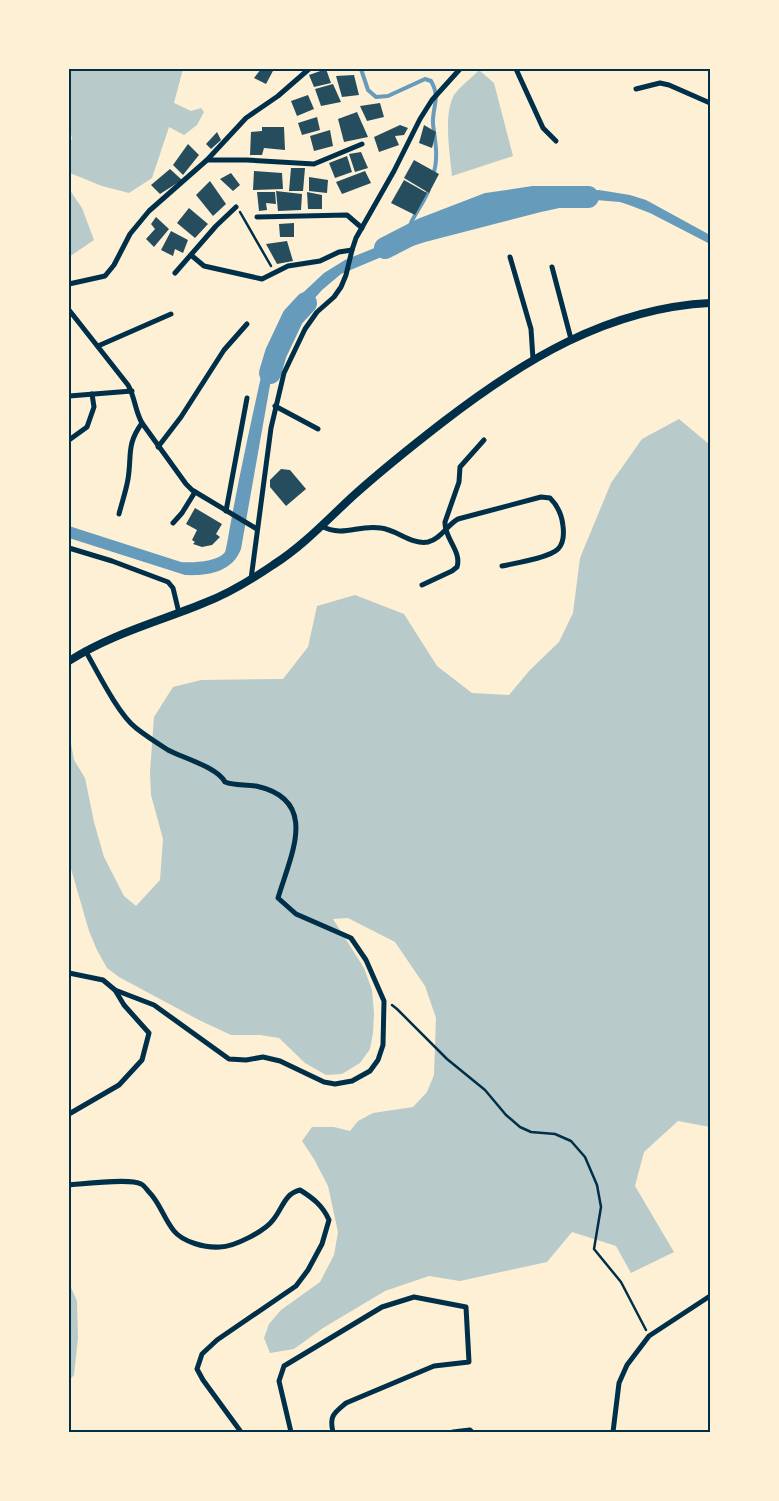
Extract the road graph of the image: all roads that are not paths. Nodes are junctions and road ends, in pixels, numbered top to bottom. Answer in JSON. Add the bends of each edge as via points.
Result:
{"nodes":[{"id":1,"x":309,"y":69,"type":"edge"},
{"id":2,"x":460,"y":69,"type":"edge"},
{"id":3,"x":516,"y":69,"type":"edge"},
{"id":4,"x":636,"y":89,"type":"dead end"},
{"id":5,"x":710,"y":103,"type":"edge"},
{"id":6,"x":556,"y":140,"type":"dead end"},
{"id":7,"x":362,"y":144,"type":"dead end"},
{"id":8,"x":207,"y":160,"type":"junction"},
{"id":9,"x":236,"y":208,"type":"road end"},
{"id":10,"x":257,"y":217,"type":"dead end"},
{"id":11,"x":362,"y":228,"type":"junction"},
{"id":12,"x":351,"y":252,"type":"junction"},
{"id":13,"x":191,"y":255,"type":"junction"},
{"id":14,"x":510,"y":257,"type":"dead end"},
{"id":15,"x":552,"y":267,"type":"dead end"},
{"id":16,"x":175,"y":273,"type":"dead end"},
{"id":17,"x":69,"y":284,"type":"edge"},
{"id":18,"x":710,"y":303,"type":"edge"},
{"id":19,"x":69,"y":310,"type":"edge"},
{"id":20,"x":171,"y":314,"type":"dead end"},
{"id":21,"x":247,"y":324,"type":"dead end"},
{"id":22,"x":571,"y":339,"type":"junction"},
{"id":23,"x":98,"y":346,"type":"junction"},
{"id":24,"x":533,"y":359,"type":"junction"},
{"id":25,"x":132,"y":391,"type":"junction"},
{"id":26,"x":92,"y":394,"type":"junction"},
{"id":27,"x":69,"y":396,"type":"edge"},
{"id":28,"x":247,"y":398,"type":"dead end"},
{"id":29,"x":276,"y":406,"type":"junction"},
{"id":30,"x":142,"y":423,"type":"junction"},
{"id":31,"x":318,"y":429,"type":"dead end"},
{"id":32,"x":69,"y":440,"type":"edge"},
{"id":33,"x":484,"y":440,"type":"dead end"},
{"id":34,"x":158,"y":446,"type":"junction"},
{"id":35,"x":195,"y":492,"type":"junction"},
{"id":36,"x":226,"y":511,"type":"junction"},
{"id":37,"x":119,"y":514,"type":"dead end"},
{"id":38,"x":173,"y":522,"type":"dead end"},
{"id":39,"x":321,"y":526,"type":"junction"},
{"id":40,"x":257,"y":529,"type":"junction"},
{"id":41,"x":445,"y":529,"type":"junction"},
{"id":42,"x":69,"y":548,"type":"edge"},
{"id":43,"x":502,"y":566,"type":"dead end"},
{"id":44,"x":251,"y":580,"type":"junction"},
{"id":45,"x":422,"y":585,"type":"dead end"},
{"id":46,"x":179,"y":612,"type":"junction"},
{"id":47,"x":85,"y":650,"type":"junction"},
{"id":48,"x":69,"y":661,"type":"edge"},
{"id":49,"x":69,"y":973,"type":"edge"},
{"id":50,"x":115,"y":990,"type":"junction"},
{"id":51,"x":69,"y":1114,"type":"edge"},
{"id":52,"x":69,"y":1185,"type":"edge"},
{"id":53,"x":710,"y":1296,"type":"edge"},
{"id":54,"x":241,"y":1432,"type":"edge"},
{"id":55,"x":291,"y":1432,"type":"edge"},
{"id":56,"x":333,"y":1432,"type":"edge"},
{"id":57,"x":453,"y":1432,"type":"edge"},
{"id":58,"x":472,"y":1432,"type":"edge"},
{"id":59,"x":613,"y":1432,"type":"edge"}],
"edges":[{"from":1,"to":8,"type":"street","via":[[246,118]]},
{"from":2,"to":11,"type":"street","via":[[420,119]]},
{"from":3,"to":6,"type":"street","via":[[543,128]]},
{"from":4,"to":5,"type":"street","via":[[660,83]]},
{"from":7,"to":8,"type":"street","via":[[314,164]]},
{"from":8,"to":17,"type":"street","via":[[140,222],[105,276]]},
{"from":9,"to":13,"type":"street"},
{"from":10,"to":11,"type":"street","via":[[347,215]]},
{"from":11,"to":12,"type":"street"},
{"from":12,"to":13,"type":"street","via":[[339,252],[320,261],[293,265],[267,278],[204,266]]},
{"from":12,"to":29,"type":"street","via":[[339,291],[317,312],[300,337],[284,372]]},
{"from":13,"to":16,"type":"street"},
{"from":14,"to":24,"type":"street","via":[[531,329]]},
{"from":15,"to":22,"type":"street"},
{"from":18,"to":22,"type":"main road","via":[[640,314]]},
{"from":19,"to":23,"type":"street"},
{"from":20,"to":23,"type":"street"},
{"from":21,"to":34,"type":"street","via":[[224,350],[181,417]]},
{"from":22,"to":24,"type":"main road"},
{"from":23,"to":25,"type":"street"},
{"from":24,"to":39,"type":"main road","via":[[417,442]]},
{"from":25,"to":26,"type":"street"},
{"from":25,"to":30,"type":"street"},
{"from":26,"to":27,"type":"street"},
{"from":26,"to":32,"type":"street","via":[[94,407],[87,428]]},
{"from":28,"to":36,"type":"street"},
{"from":29,"to":31,"type":"street"},
{"from":29,"to":40,"type":"street"},
{"from":30,"to":34,"type":"street"},
{"from":30,"to":37,"type":"street","via":[[131,442],[128,479]]},
{"from":33,"to":41,"type":"street","via":[[460,467],[459,482]]},
{"from":34,"to":35,"type":"street"},
{"from":35,"to":36,"type":"street"},
{"from":35,"to":38,"type":"street"},
{"from":36,"to":40,"type":"street"},
{"from":39,"to":41,"type":"street","via":[[342,532],[381,528],[420,542],[435,540]]},
{"from":39,"to":44,"type":"main road","via":[[297,548]]},
{"from":40,"to":44,"type":"street"},
{"from":41,"to":43,"type":"street","via":[[458,518],[541,497],[550,498],[562,523],[560,546],[550,554]]},
{"from":41,"to":45,"type":"street","via":[[458,556],[457,566]]},
{"from":42,"to":46,"type":"street","via":[[168,582],[173,588]]},
{"from":44,"to":46,"type":"main road"},
{"from":46,"to":47,"type":"main road"},
{"from":47,"to":48,"type":"main road"},
{"from":47,"to":50,"type":"street","via":[[134,727],[168,750],[211,770],[225,782],[255,786],[280,795],[291,805],[297,820],[295,838],[278,898],[296,914],[351,938],[366,960],[384,1001],[383,1044],[370,1071],[352,1081],[324,1082],[263,1057],[229,1059],[154,1005]]},
{"from":49,"to":50,"type":"street","via":[[103,980]]},
{"from":50,"to":51,"type":"street","via":[[148,1033],[142,1060],[119,1085]]},
{"from":52,"to":54,"type":"street","via":[[119,1181],[141,1184],[154,1197],[174,1232],[204,1246],[221,1247],[264,1229],[293,1192],[300,1190],[325,1211],[329,1220],[322,1244],[296,1286],[216,1340],[202,1354],[197,1369]]},
{"from":53,"to":59,"type":"street","via":[[649,1336],[627,1365],[619,1383]]},
{"from":55,"to":56,"type":"street","via":[[279,1381],[284,1366],[382,1307],[414,1297],[466,1307],[469,1362],[434,1366],[346,1403],[335,1412],[330,1422]]},
{"from":57,"to":58,"type":"street"}]}
